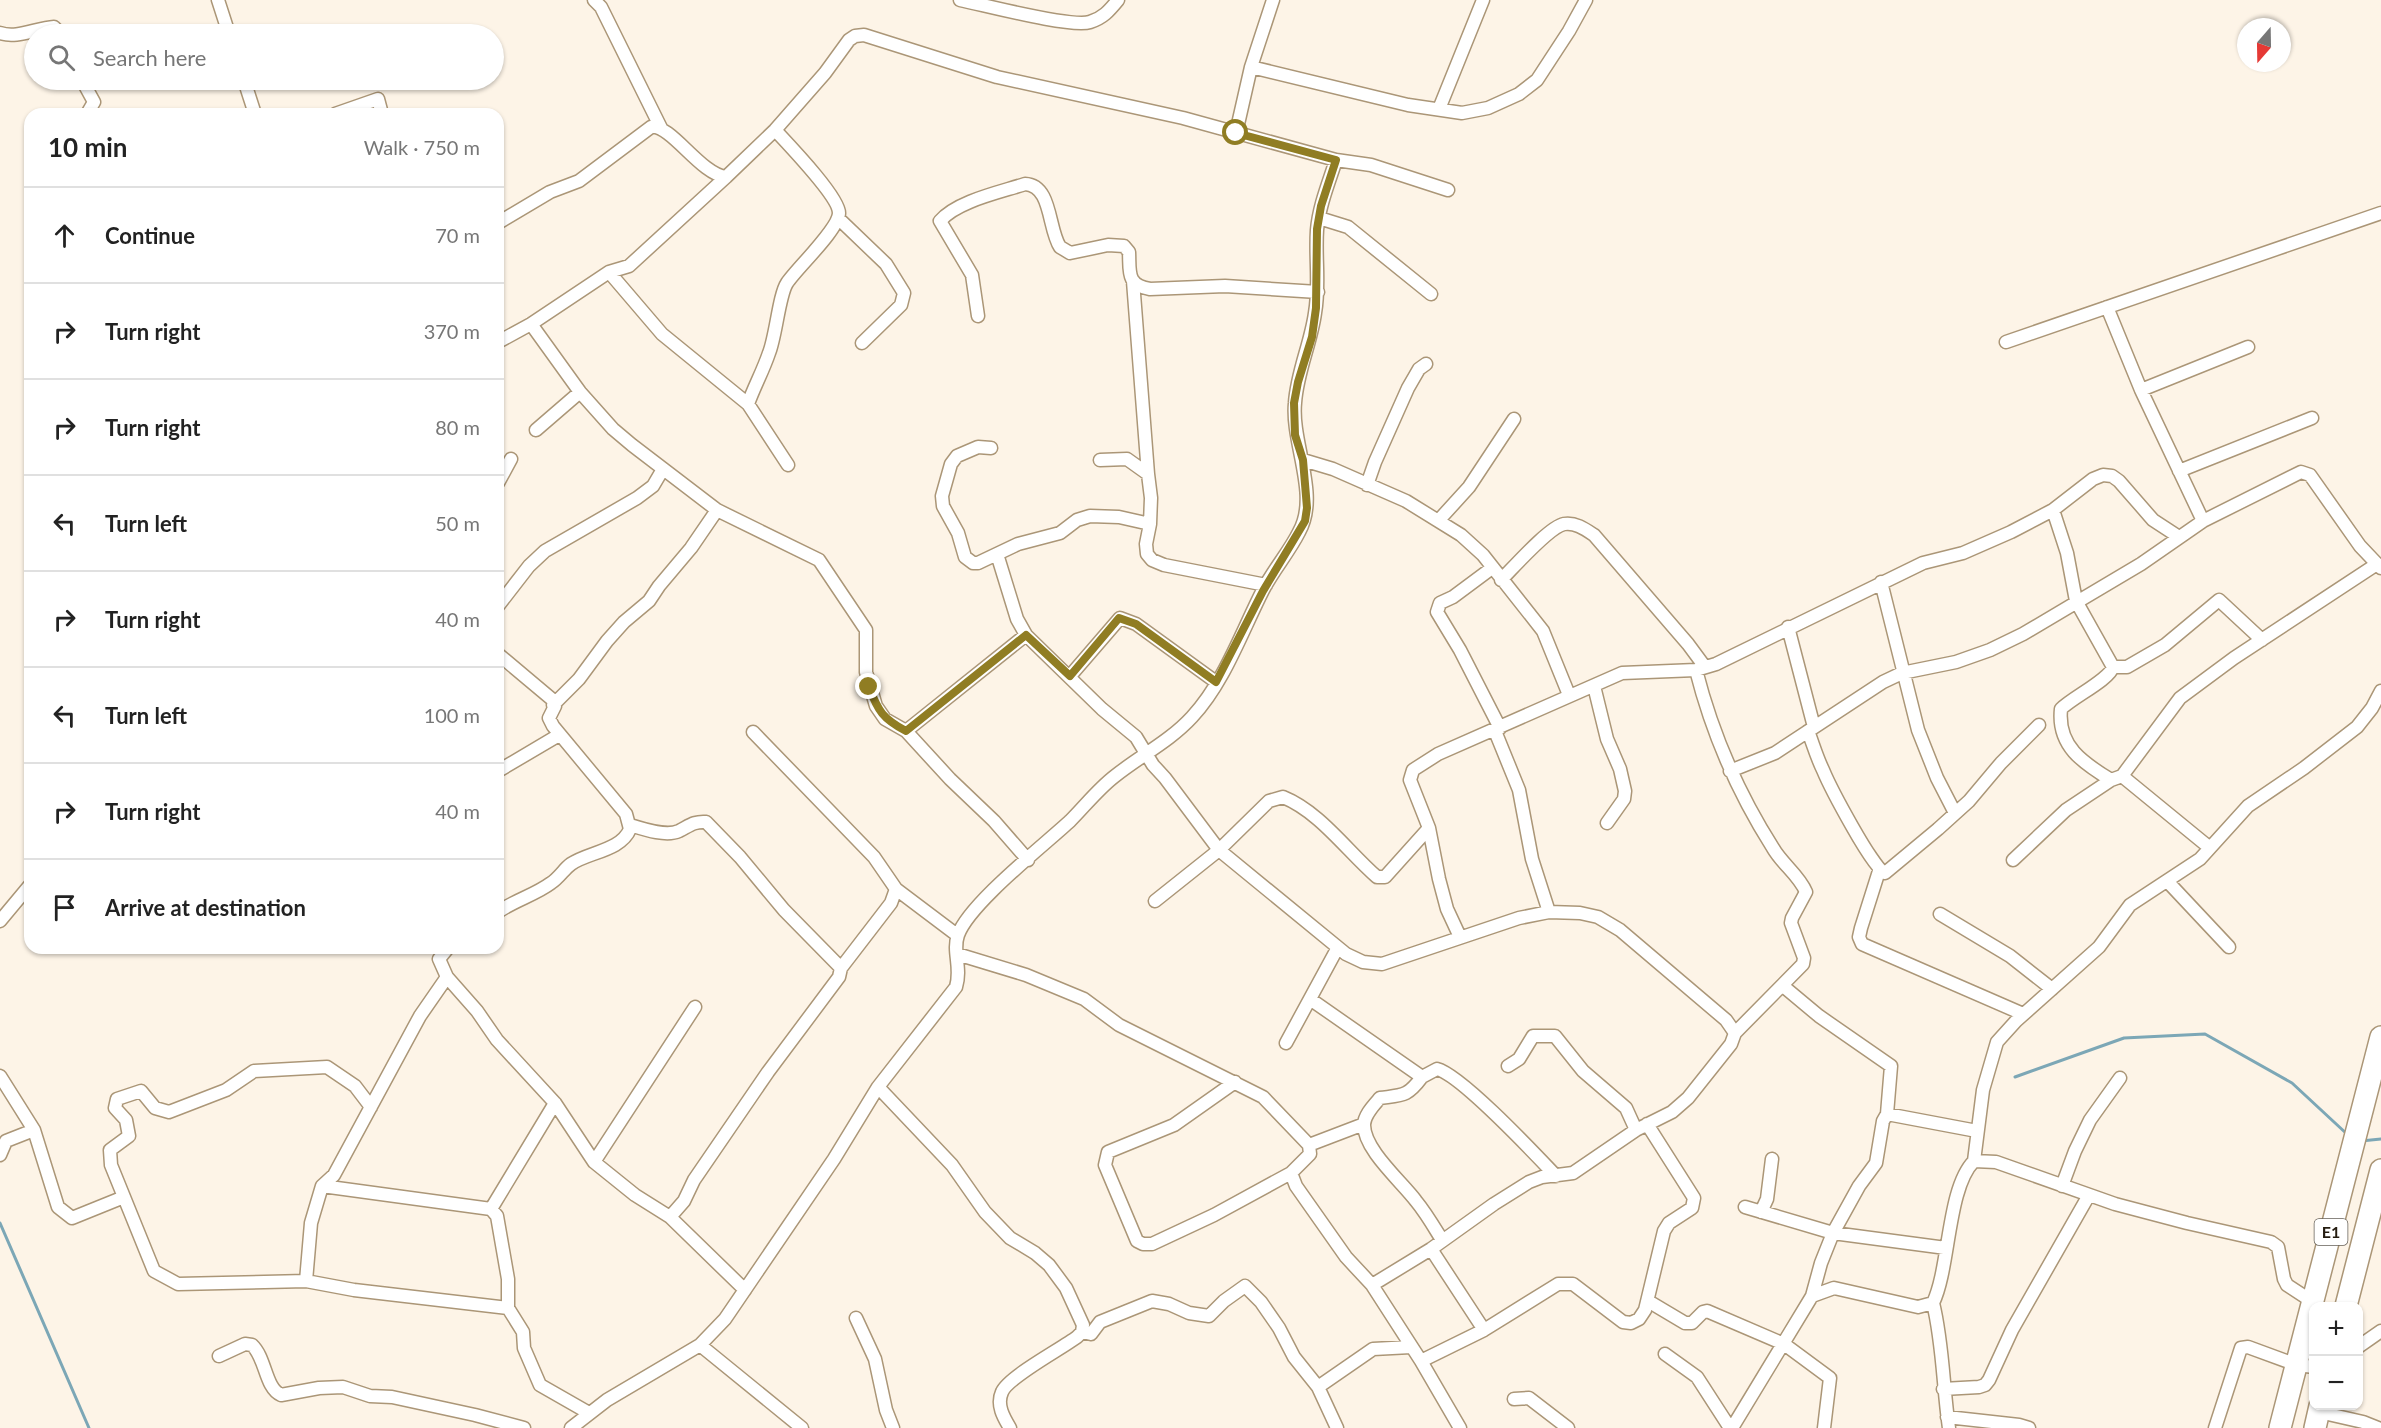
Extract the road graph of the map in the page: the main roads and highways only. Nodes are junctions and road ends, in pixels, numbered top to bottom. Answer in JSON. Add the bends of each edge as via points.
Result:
{"nodes":[{"id":1,"x":2381,"y":1037,"type":"edge"},
{"id":2,"x":2381,"y":1170,"type":"edge"},
{"id":3,"x":2347,"y":1302,"type":"edge"},
{"id":4,"x":2305,"y":1366,"type":"edge"},
{"id":5,"x":2280,"y":1428,"type":"edge"}],
"edges":[{"from":1,"to":4,"type":"highway","number":"E1","via":[[2313,1302]]},
{"from":2,"to":3,"type":"highway","number":"E1"},
{"from":4,"to":5,"type":"highway","number":"E1"}]}
